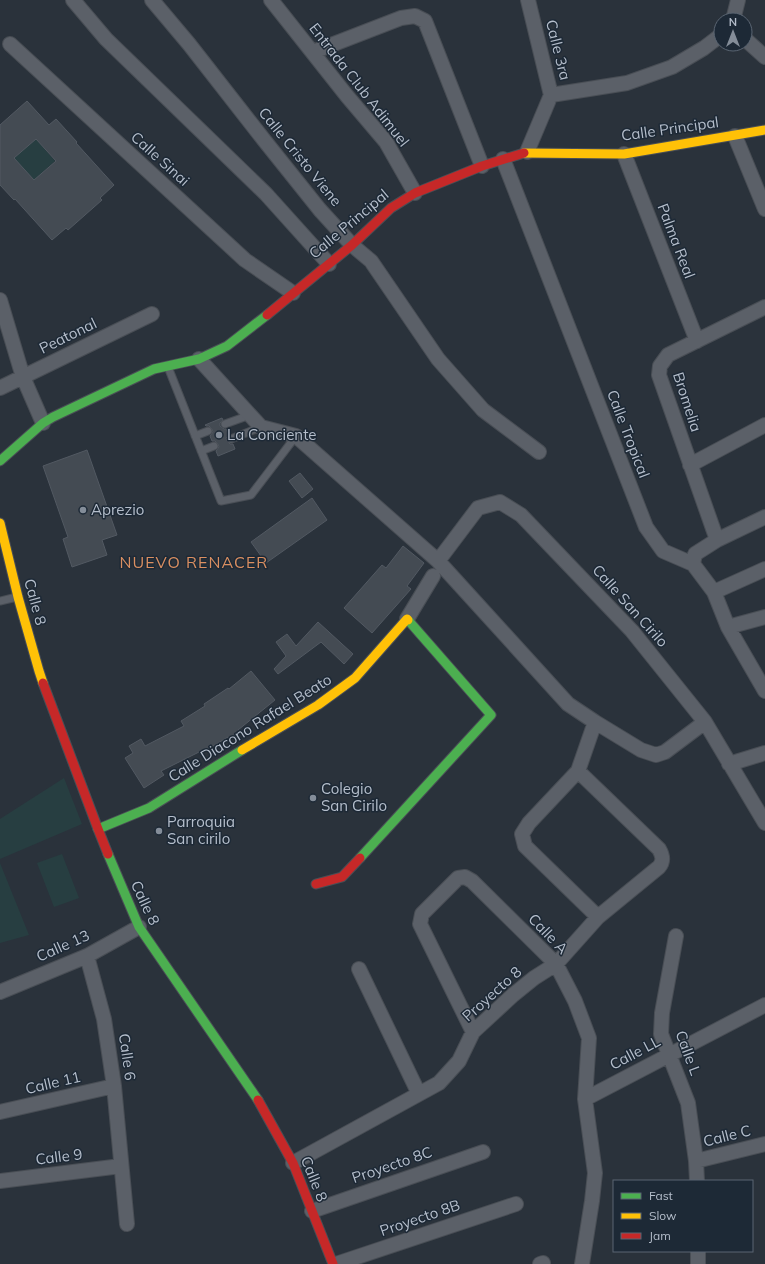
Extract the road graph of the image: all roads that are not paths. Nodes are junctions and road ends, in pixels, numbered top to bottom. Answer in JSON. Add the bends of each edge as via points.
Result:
{"nodes":[{"id":1,"x":73,"y":0,"type":"edge"},
{"id":2,"x":152,"y":0,"type":"edge"},
{"id":3,"x":271,"y":0,"type":"edge"},
{"id":4,"x":528,"y":0,"type":"edge"},
{"id":5,"x":738,"y":0,"type":"edge"},
{"id":6,"x":735,"y":12,"type":"edge"},
{"id":7,"x":713,"y":41,"type":"edge"},
{"id":8,"x":10,"y":44,"type":"dead end"},
{"id":9,"x":753,"y":46,"type":"edge"},
{"id":10,"x":313,"y":52,"type":"junction"},
{"id":11,"x":765,"y":57,"type":"edge"},
{"id":12,"x":551,"y":95,"type":"junction"},
{"id":13,"x":765,"y":130,"type":"edge"},
{"id":14,"x":735,"y":136,"type":"junction"},
{"id":15,"x":527,"y":152,"type":"junction"},
{"id":16,"x":624,"y":154,"type":"junction"},
{"id":17,"x":503,"y":159,"type":"junction"},
{"id":18,"x":482,"y":166,"type":"junction"},
{"id":19,"x":415,"y":193,"type":"junction"},
{"id":20,"x":765,"y":210,"type":"edge"},
{"id":21,"x":352,"y":245,"type":"junction"},
{"id":22,"x":328,"y":264,"type":"junction"},
{"id":23,"x":293,"y":293,"type":"junction"},
{"id":24,"x":0,"y":303,"type":"edge"},
{"id":25,"x":765,"y":307,"type":"edge"},
{"id":26,"x":152,"y":314,"type":"dead end"},
{"id":27,"x":697,"y":341,"type":"junction"},
{"id":28,"x":199,"y":359,"type":"junction"},
{"id":29,"x":168,"y":367,"type":"junction"},
{"id":30,"x":23,"y":377,"type":"junction"},
{"id":31,"x":0,"y":388,"type":"edge"},
{"id":32,"x":250,"y":415,"type":"junction"},
{"id":33,"x":43,"y":423,"type":"junction"},
{"id":34,"x":225,"y":424,"type":"dead end"},
{"id":35,"x":765,"y":425,"type":"edge"},
{"id":36,"x":261,"y":427,"type":"junction"},
{"id":37,"x":208,"y":431,"type":"dead end"},
{"id":38,"x":195,"y":436,"type":"junction"},
{"id":39,"x":296,"y":436,"type":"junction"},
{"id":40,"x":231,"y":439,"type":"dead end"},
{"id":41,"x":214,"y":446,"type":"dead end"},
{"id":42,"x":201,"y":451,"type":"junction"},
{"id":43,"x":539,"y":452,"type":"dead end"},
{"id":44,"x":0,"y":461,"type":"edge"},
{"id":45,"x":690,"y":465,"type":"junction"},
{"id":46,"x":765,"y":517,"type":"edge"},
{"id":47,"x":0,"y":523,"type":"edge"},
{"id":48,"x":716,"y":540,"type":"junction"},
{"id":49,"x":438,"y":561,"type":"junction"},
{"id":50,"x":693,"y":564,"type":"junction"},
{"id":51,"x":765,"y":569,"type":"edge"},
{"id":52,"x":433,"y":576,"type":"dead end"},
{"id":53,"x":714,"y":592,"type":"junction"},
{"id":54,"x":18,"y":597,"type":"junction"},
{"id":55,"x":0,"y":601,"type":"edge"},
{"id":56,"x":765,"y":618,"type":"edge"},
{"id":57,"x":407,"y":619,"type":"junction"},
{"id":58,"x":728,"y":627,"type":"junction"},
{"id":59,"x":765,"y":691,"type":"edge"},
{"id":60,"x":595,"y":722,"type":"junction"},
{"id":61,"x":705,"y":722,"type":"junction"},
{"id":62,"x":765,"y":753,"type":"edge"},
{"id":63,"x":729,"y":764,"type":"junction"},
{"id":64,"x":578,"y":771,"type":"junction"},
{"id":65,"x":765,"y":823,"type":"edge"},
{"id":66,"x":98,"y":829,"type":"junction"},
{"id":67,"x":316,"y":884,"type":"dead end"},
{"id":68,"x":598,"y":917,"type":"junction"},
{"id":69,"x":138,"y":927,"type":"junction"},
{"id":70,"x":676,"y":936,"type":"dead end"},
{"id":71,"x":87,"y":956,"type":"junction"},
{"id":72,"x":556,"y":964,"type":"junction"},
{"id":73,"x":359,"y":969,"type":"dead end"},
{"id":74,"x":0,"y":992,"type":"edge"},
{"id":75,"x":765,"y":1005,"type":"edge"},
{"id":76,"x":473,"y":1032,"type":"junction"},
{"id":77,"x":670,"y":1055,"type":"junction"},
{"id":78,"x":114,"y":1086,"type":"junction"},
{"id":79,"x":419,"y":1094,"type":"junction"},
{"id":80,"x":585,"y":1099,"type":"junction"},
{"id":81,"x":0,"y":1112,"type":"edge"},
{"id":82,"x":765,"y":1144,"type":"edge"},
{"id":83,"x":483,"y":1152,"type":"dead end"},
{"id":84,"x":696,"y":1161,"type":"junction"},
{"id":85,"x":293,"y":1163,"type":"junction"},
{"id":86,"x":121,"y":1166,"type":"junction"},
{"id":87,"x":697,"y":1180,"type":"edge"},
{"id":88,"x":0,"y":1181,"type":"edge"},
{"id":89,"x":516,"y":1204,"type":"dead end"},
{"id":90,"x":312,"y":1211,"type":"junction"},
{"id":91,"x":127,"y":1224,"type":"dead end"},
{"id":92,"x":698,"y":1252,"type":"edge"},
{"id":93,"x":333,"y":1264,"type":"edge"},
{"id":94,"x":336,"y":1264,"type":"edge"},
{"id":95,"x":582,"y":1264,"type":"edge"},
{"id":96,"x":698,"y":1264,"type":"edge"}],
"edges":[{"from":1,"to":22,"type":"street","via":[[106,39],[266,194]]},
{"from":2,"to":21,"type":"street","name":"Calle Cristo Viene","via":[[297,181]]},
{"from":3,"to":10,"type":"street","name":"Entrada Club Adimuel"},
{"from":4,"to":12,"type":"street","name":"Calle 3ra"},
{"from":5,"to":6,"type":"street"},
{"from":7,"to":12,"type":"street","via":[[672,67],[626,83]]},
{"from":8,"to":23,"type":"street","name":"Calle Sinai","via":[[245,260]]},
{"from":9,"to":11,"type":"street"},
{"from":10,"to":18,"type":"street","via":[[401,18],[415,16],[425,21]]},
{"from":10,"to":19,"type":"street","name":"Entrada Club Adimuel","via":[[386,142]]},
{"from":12,"to":15,"type":"street","name":"Calle 3ra"},
{"from":13,"to":14,"type":"street","name":"Calle Principal"},
{"from":14,"to":16,"type":"street","name":"Calle Principal"},
{"from":14,"to":20,"type":"street"},
{"from":15,"to":16,"type":"street","name":"Calle Principal"},
{"from":15,"to":17,"type":"street","name":"Calle Principal"},
{"from":16,"to":27,"type":"street","name":"Palma Real"},
{"from":17,"to":18,"type":"street","name":"Calle Principal"},
{"from":17,"to":50,"type":"street","name":"Calle Tropical","via":[[646,527],[663,551]]},
{"from":18,"to":19,"type":"street","name":"Calle Principal"},
{"from":19,"to":21,"type":"street","name":"Calle Principal","via":[[391,208]]},
{"from":21,"to":22,"type":"street","name":"Calle Principal"},
{"from":21,"to":43,"type":"street","name":"Calle Cristo Viene","via":[[371,261],[438,359],[483,410]]},
{"from":22,"to":23,"type":"street","name":"Calle Principal"},
{"from":23,"to":28,"type":"street","name":"Calle Principal","via":[[227,346]]},
{"from":24,"to":30,"type":"street"},
{"from":25,"to":27,"type":"street","name":"Bromelia"},
{"from":26,"to":30,"type":"street","name":"Peatonal"},
{"from":27,"to":45,"type":"street","name":"Bromelia","via":[[668,355],[660,366],[659,375]]},
{"from":28,"to":29,"type":"street","name":"Calle Principal"},
{"from":28,"to":32,"type":"street"},
{"from":29,"to":33,"type":"street","name":"Calle Principal","via":[[154,369]]},
{"from":29,"to":38,"type":"lane"},
{"from":30,"to":31,"type":"street","name":"Peatonal"},
{"from":30,"to":33,"type":"street"},
{"from":32,"to":34,"type":"lane"},
{"from":32,"to":36,"type":"street"},
{"from":33,"to":44,"type":"street","name":"Calle Principal"},
{"from":35,"to":45,"type":"street"},
{"from":36,"to":39,"type":"street"},
{"from":36,"to":40,"type":"lane"},
{"from":37,"to":38,"type":"lane"},
{"from":38,"to":42,"type":"lane"},
{"from":39,"to":42,"type":"lane","via":[[251,496],[221,501]]},
{"from":39,"to":49,"type":"street"},
{"from":41,"to":42,"type":"lane"},
{"from":45,"to":48,"type":"street","name":"Bromelia"},
{"from":46,"to":48,"type":"street"},
{"from":47,"to":54,"type":"street","name":"Calle 8"},
{"from":48,"to":50,"type":"street","via":[[695,554]]},
{"from":49,"to":60,"type":"street","via":[[568,704]]},
{"from":49,"to":61,"type":"street","name":"Calle San Cirilo","via":[[478,508],[500,502],[521,515],[632,631]]},
{"from":50,"to":53,"type":"street","name":"Calle Tropical"},
{"from":51,"to":53,"type":"street"},
{"from":52,"to":57,"type":"street"},
{"from":53,"to":58,"type":"street","name":"Calle Tropical"},
{"from":54,"to":55,"type":"lane"},
{"from":54,"to":66,"type":"street","name":"Calle 8","via":[[39,671]]},
{"from":56,"to":58,"type":"street"},
{"from":57,"to":66,"type":"street","name":"Calle Diacono Rafael Beato","via":[[355,678],[318,705],[149,808]]},
{"from":57,"to":67,"type":"street","via":[[491,715],[342,877]]},
{"from":58,"to":59,"type":"street","name":"Calle Tropical"},
{"from":60,"to":61,"type":"street","via":[[641,750],[656,755],[665,752]]},
{"from":60,"to":64,"type":"street"},
{"from":61,"to":63,"type":"street","name":"Calle San Cirilo"},
{"from":62,"to":63,"type":"street"},
{"from":63,"to":65,"type":"street","name":"Calle San Cirilo"},
{"from":64,"to":68,"type":"street","via":[[529,823],[522,834],[525,846]]},
{"from":64,"to":68,"type":"street","name":"Proyecto 8","via":[[659,849],[663,859],[659,867]]},
{"from":66,"to":69,"type":"street","name":"Calle 8"},
{"from":68,"to":72,"type":"street","name":"Proyecto 8"},
{"from":69,"to":71,"type":"street","name":"Calle 13"},
{"from":69,"to":85,"type":"street","name":"Calle 8","via":[[259,1102]]},
{"from":70,"to":77,"type":"street","name":"Calle L","via":[[662,1013],[661,1034]]},
{"from":71,"to":74,"type":"street","name":"Calle 13"},
{"from":71,"to":78,"type":"street","name":"Calle 6","via":[[104,1019]]},
{"from":72,"to":76,"type":"street","name":"Proyecto 8","via":[[513,995]]},
{"from":72,"to":76,"type":"street","name":"Calle A","via":[[472,881],[465,877],[458,878],[422,914],[420,924]]},
{"from":72,"to":80,"type":"street","name":"Calle A","via":[[575,1001],[589,1038]]},
{"from":73,"to":79,"type":"street"},
{"from":75,"to":77,"type":"street","name":"Calle LL"},
{"from":76,"to":79,"type":"street","name":"Proyecto 8","via":[[459,1061],[439,1083]]},
{"from":77,"to":80,"type":"street","name":"Calle LL"},
{"from":77,"to":84,"type":"street","name":"Calle L","via":[[688,1103]]},
{"from":78,"to":81,"type":"street","name":"Calle 11"},
{"from":78,"to":86,"type":"street","name":"Calle 6"},
{"from":79,"to":85,"type":"street","name":"Proyecto 8"},
{"from":80,"to":95,"type":"street","name":"Calle A","via":[[595,1173]]},
{"from":82,"to":84,"type":"street","name":"Calle C"},
{"from":83,"to":90,"type":"street","name":"Proyecto 8C"},
{"from":84,"to":87,"type":"street","name":"Calle L"},
{"from":85,"to":90,"type":"street","name":"Calle 8"},
{"from":86,"to":88,"type":"street","name":"Calle 9"},
{"from":86,"to":91,"type":"street","name":"Calle 6"},
{"from":89,"to":94,"type":"street","name":"Proyecto 8B"},
{"from":90,"to":93,"type":"street","name":"Calle 8"},
{"from":92,"to":96,"type":"street"}]}
